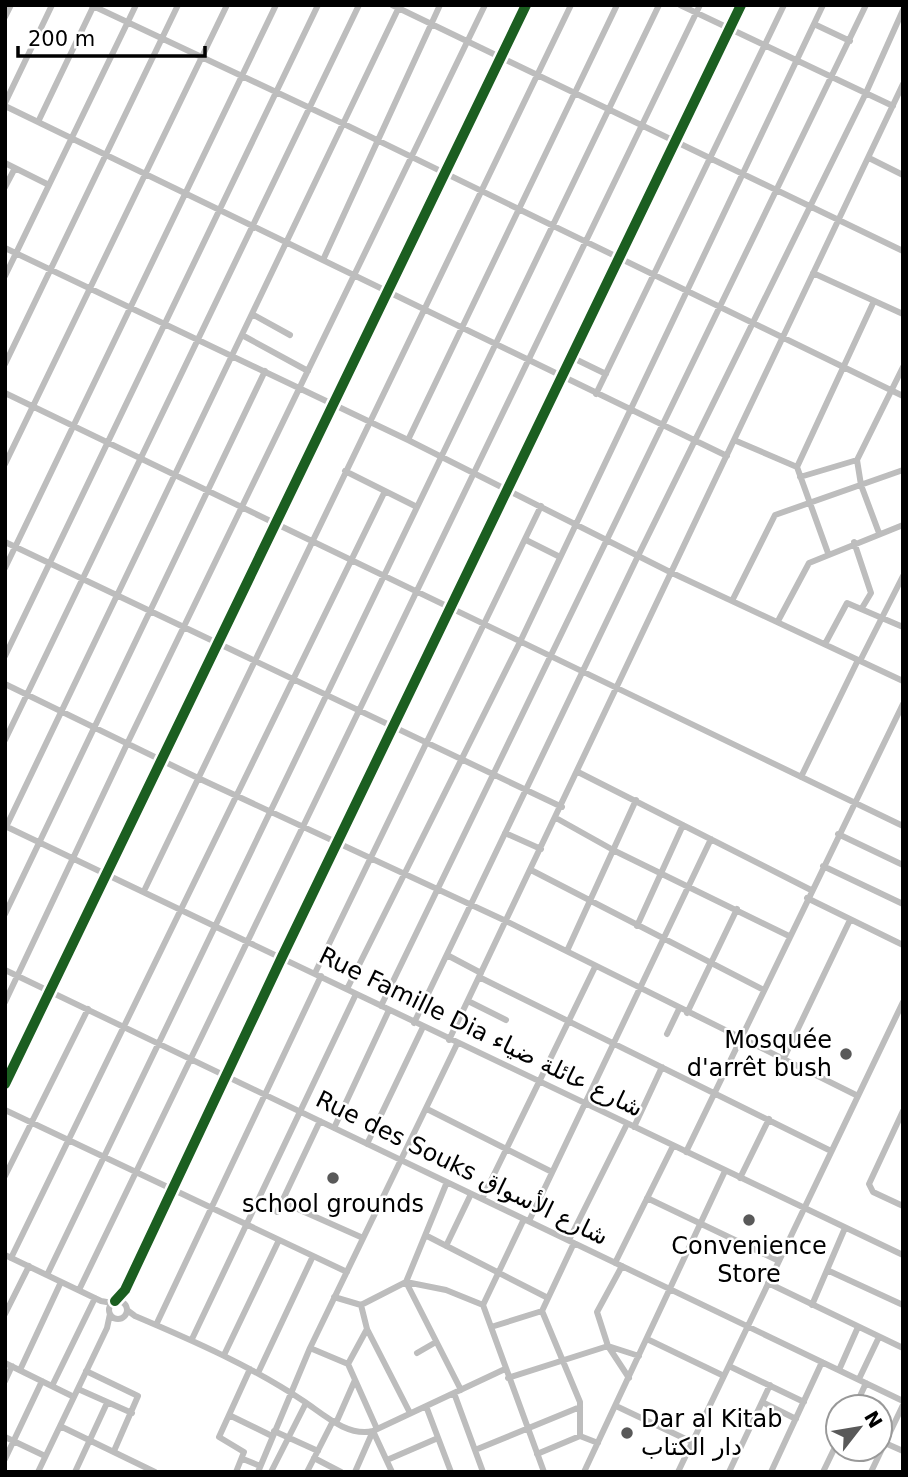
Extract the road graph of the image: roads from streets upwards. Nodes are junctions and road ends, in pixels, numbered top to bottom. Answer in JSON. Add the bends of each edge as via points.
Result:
{"nodes":[{"id":1,"x":11,"y":5,"type":"edge"},
{"id":2,"x":52,"y":5,"type":"edge"},
{"id":3,"x":136,"y":5,"type":"edge"},
{"id":4,"x":178,"y":5,"type":"edge"},
{"id":5,"x":227,"y":5,"type":"edge"},
{"id":6,"x":276,"y":5,"type":"edge"},
{"id":7,"x":318,"y":5,"type":"edge"},
{"id":8,"x":359,"y":5,"type":"edge"},
{"id":9,"x":440,"y":5,"type":"edge"},
{"id":10,"x":485,"y":5,"type":"edge"},
{"id":11,"x":526,"y":5,"type":"edge"},
{"id":12,"x":571,"y":5,"type":"edge"},
{"id":13,"x":618,"y":5,"type":"edge"},
{"id":14,"x":659,"y":5,"type":"edge"},
{"id":15,"x":680,"y":5,"type":"edge"},
{"id":16,"x":699,"y":5,"type":"edge"},
{"id":17,"x":741,"y":5,"type":"edge"},
{"id":18,"x":784,"y":5,"type":"edge"},
{"id":19,"x":823,"y":5,"type":"edge"},
{"id":20,"x":866,"y":5,"type":"edge"},
{"id":21,"x":93,"y":6,"type":"edge"},
{"id":22,"x":397,"y":6,"type":"edge"},
{"id":23,"x":903,"y":10,"type":"edge"},
{"id":24,"x":696,"y":13,"type":"junction"},
{"id":25,"x":5,"y":17,"type":"edge"},
{"id":26,"x":128,"y":23,"type":"junction"},
{"id":27,"x":814,"y":24,"type":"junction"},
{"id":28,"x":430,"y":25,"type":"junction"},
{"id":29,"x":730,"y":29,"type":"junction"},
{"id":30,"x":163,"y":40,"type":"junction"},
{"id":31,"x":468,"y":41,"type":"junction"},
{"id":32,"x":849,"y":41,"type":"junction"},
{"id":33,"x":764,"y":45,"type":"junction"},
{"id":34,"x":501,"y":57,"type":"junction"},
{"id":35,"x":201,"y":58,"type":"junction"},
{"id":36,"x":797,"y":59,"type":"junction"},
{"id":37,"x":538,"y":76,"type":"junction"},
{"id":38,"x":242,"y":77,"type":"junction"},
{"id":39,"x":831,"y":79,"type":"junction"},
{"id":40,"x":902,"y":87,"type":"edge"},
{"id":41,"x":276,"y":93,"type":"junction"},
{"id":42,"x":575,"y":93,"type":"junction"},
{"id":43,"x":865,"y":94,"type":"junction"},
{"id":44,"x":5,"y":104,"type":"edge"},
{"id":45,"x":893,"y":106,"type":"junction"},
{"id":46,"x":310,"y":108,"type":"junction"},
{"id":47,"x":609,"y":110,"type":"junction"},
{"id":48,"x":38,"y":122,"type":"junction"},
{"id":49,"x":344,"y":124,"type":"junction"},
{"id":50,"x":641,"y":126,"type":"junction"},
{"id":51,"x":71,"y":139,"type":"junction"},
{"id":52,"x":378,"y":140,"type":"junction"},
{"id":53,"x":675,"y":142,"type":"junction"},
{"id":54,"x":105,"y":156,"type":"junction"},
{"id":55,"x":412,"y":157,"type":"junction"},
{"id":56,"x":869,"y":158,"type":"junction"},
{"id":57,"x":709,"y":159,"type":"junction"},
{"id":58,"x":5,"y":163,"type":"edge"},
{"id":59,"x":15,"y":168,"type":"junction"},
{"id":60,"x":444,"y":174,"type":"junction"},
{"id":61,"x":742,"y":174,"type":"junction"},
{"id":62,"x":903,"y":175,"type":"edge"},
{"id":63,"x":146,"y":177,"type":"junction"},
{"id":64,"x":49,"y":185,"type":"junction"},
{"id":65,"x":5,"y":187,"type":"edge"},
{"id":66,"x":776,"y":190,"type":"junction"},
{"id":67,"x":479,"y":191,"type":"junction"},
{"id":68,"x":187,"y":195,"type":"junction"},
{"id":69,"x":809,"y":206,"type":"junction"},
{"id":70,"x":518,"y":210,"type":"junction"},
{"id":71,"x":219,"y":211,"type":"junction"},
{"id":72,"x":839,"y":219,"type":"junction"},
{"id":73,"x":253,"y":226,"type":"junction"},
{"id":74,"x":553,"y":226,"type":"junction"},
{"id":75,"x":586,"y":242,"type":"junction"},
{"id":76,"x":288,"y":243,"type":"junction"},
{"id":77,"x":5,"y":248,"type":"edge"},
{"id":78,"x":902,"y":249,"type":"edge"},
{"id":79,"x":16,"y":254,"type":"junction"},
{"id":80,"x":323,"y":260,"type":"junction"},
{"id":81,"x":619,"y":260,"type":"junction"},
{"id":82,"x":51,"y":271,"type":"junction"},
{"id":83,"x":813,"y":273,"type":"junction"},
{"id":84,"x":355,"y":275,"type":"junction"},
{"id":85,"x":653,"y":275,"type":"junction"},
{"id":86,"x":5,"y":276,"type":"edge"},
{"id":87,"x":90,"y":290,"type":"junction"},
{"id":88,"x":687,"y":290,"type":"junction"},
{"id":89,"x":389,"y":292,"type":"junction"},
{"id":90,"x":874,"y":301,"type":"junction"},
{"id":91,"x":721,"y":306,"type":"junction"},
{"id":92,"x":131,"y":307,"type":"junction"},
{"id":93,"x":423,"y":308,"type":"junction"},
{"id":94,"x":252,"y":314,"type":"junction"},
{"id":95,"x":903,"y":314,"type":"edge"},
{"id":96,"x":165,"y":323,"type":"junction"},
{"id":97,"x":752,"y":323,"type":"junction"},
{"id":98,"x":463,"y":328,"type":"junction"},
{"id":99,"x":242,"y":335,"type":"junction"},
{"id":100,"x":290,"y":335,"type":"dead end"},
{"id":101,"x":782,"y":338,"type":"junction"},
{"id":102,"x":200,"y":340,"type":"junction"},
{"id":103,"x":496,"y":345,"type":"junction"},
{"id":104,"x":231,"y":356,"type":"junction"},
{"id":105,"x":571,"y":357,"type":"junction"},
{"id":106,"x":528,"y":361,"type":"junction"},
{"id":107,"x":5,"y":364,"type":"edge"},
{"id":108,"x":903,"y":367,"type":"edge"},
{"id":109,"x":844,"y":368,"type":"junction"},
{"id":110,"x":308,"y":370,"type":"junction"},
{"id":111,"x":265,"y":372,"type":"junction"},
{"id":112,"x":606,"y":374,"type":"junction"},
{"id":113,"x":562,"y":378,"type":"junction"},
{"id":114,"x":299,"y":388,"type":"junction"},
{"id":115,"x":892,"y":391,"type":"junction"},
{"id":116,"x":5,"y":393,"type":"edge"},
{"id":117,"x":596,"y":394,"type":"junction"},
{"id":118,"x":903,"y":397,"type":"edge"},
{"id":119,"x":332,"y":404,"type":"junction"},
{"id":120,"x":34,"y":407,"type":"junction"},
{"id":121,"x":629,"y":409,"type":"junction"},
{"id":122,"x":369,"y":421,"type":"junction"},
{"id":123,"x":664,"y":426,"type":"junction"},
{"id":124,"x":74,"y":427,"type":"junction"},
{"id":125,"x":408,"y":440,"type":"junction"},
{"id":126,"x":734,"y":440,"type":"junction"},
{"id":127,"x":695,"y":441,"type":"junction"},
{"id":128,"x":108,"y":443,"type":"junction"},
{"id":129,"x":727,"y":456,"type":"junction"},
{"id":130,"x":441,"y":457,"type":"junction"},
{"id":131,"x":141,"y":459,"type":"junction"},
{"id":132,"x":857,"y":460,"type":"junction"},
{"id":133,"x":5,"y":464,"type":"edge"},
{"id":134,"x":796,"y":467,"type":"junction"},
{"id":135,"x":903,"y":470,"type":"edge"},
{"id":136,"x":345,"y":471,"type":"junction"},
{"id":137,"x":473,"y":473,"type":"junction"},
{"id":138,"x":174,"y":475,"type":"junction"},
{"id":139,"x":800,"y":477,"type":"junction"},
{"id":140,"x":862,"y":485,"type":"junction"},
{"id":141,"x":507,"y":490,"type":"junction"},
{"id":142,"x":385,"y":491,"type":"junction"},
{"id":143,"x":209,"y":492,"type":"junction"},
{"id":144,"x":810,"y":502,"type":"junction"},
{"id":145,"x":541,"y":506,"type":"junction"},
{"id":146,"x":242,"y":508,"type":"junction"},
{"id":147,"x":417,"y":508,"type":"junction"},
{"id":148,"x":276,"y":524,"type":"junction"},
{"id":149,"x":574,"y":524,"type":"junction"},
{"id":150,"x":903,"y":525,"type":"edge"},
{"id":151,"x":879,"y":533,"type":"junction"},
{"id":152,"x":526,"y":540,"type":"junction"},
{"id":153,"x":312,"y":541,"type":"junction"},
{"id":154,"x":5,"y":542,"type":"edge"},
{"id":155,"x":608,"y":542,"type":"junction"},
{"id":156,"x":854,"y":542,"type":"junction"},
{"id":157,"x":15,"y":547,"type":"junction"},
{"id":158,"x":828,"y":553,"type":"junction"},
{"id":159,"x":558,"y":556,"type":"junction"},
{"id":160,"x":638,"y":556,"type":"junction"},
{"id":161,"x":351,"y":561,"type":"junction"},
{"id":162,"x":50,"y":564,"type":"junction"},
{"id":163,"x":5,"y":568,"type":"edge"},
{"id":164,"x":670,"y":572,"type":"junction"},
{"id":165,"x":384,"y":576,"type":"junction"},
{"id":166,"x":903,"y":576,"type":"edge"},
{"id":167,"x":83,"y":579,"type":"junction"},
{"id":168,"x":417,"y":592,"type":"junction"},
{"id":169,"x":117,"y":596,"type":"junction"},
{"id":170,"x":733,"y":599,"type":"junction"},
{"id":171,"x":862,"y":607,"type":"junction"},
{"id":172,"x":450,"y":608,"type":"junction"},
{"id":173,"x":150,"y":612,"type":"junction"},
{"id":174,"x":882,"y":617,"type":"junction"},
{"id":175,"x":778,"y":621,"type":"junction"},
{"id":176,"x":484,"y":625,"type":"junction"},
{"id":177,"x":903,"y":627,"type":"edge"},
{"id":178,"x":183,"y":628,"type":"junction"},
{"id":179,"x":520,"y":642,"type":"junction"},
{"id":180,"x":217,"y":644,"type":"junction"},
{"id":181,"x":825,"y":644,"type":"junction"},
{"id":182,"x":5,"y":656,"type":"edge"},
{"id":183,"x":549,"y":656,"type":"junction"},
{"id":184,"x":859,"y":661,"type":"junction"},
{"id":185,"x":254,"y":662,"type":"junction"},
{"id":186,"x":582,"y":673,"type":"junction"},
{"id":187,"x":293,"y":680,"type":"junction"},
{"id":188,"x":903,"y":681,"type":"edge"},
{"id":189,"x":5,"y":684,"type":"edge"},
{"id":190,"x":616,"y":690,"type":"junction"},
{"id":191,"x":27,"y":694,"type":"junction"},
{"id":192,"x":326,"y":696,"type":"junction"},
{"id":193,"x":903,"y":704,"type":"edge"},
{"id":194,"x":61,"y":711,"type":"junction"},
{"id":195,"x":359,"y":712,"type":"junction"},
{"id":196,"x":94,"y":727,"type":"junction"},
{"id":197,"x":392,"y":728,"type":"junction"},
{"id":198,"x":5,"y":740,"type":"edge"},
{"id":199,"x":127,"y":744,"type":"junction"},
{"id":200,"x":427,"y":745,"type":"junction"},
{"id":201,"x":162,"y":761,"type":"junction"},
{"id":202,"x":461,"y":761,"type":"junction"},
{"id":203,"x":578,"y":772,"type":"junction"},
{"id":204,"x":492,"y":774,"type":"junction"},
{"id":205,"x":801,"y":777,"type":"junction"},
{"id":206,"x":198,"y":778,"type":"junction"},
{"id":207,"x":527,"y":789,"type":"junction"},
{"id":208,"x":236,"y":796,"type":"junction"},
{"id":209,"x":636,"y":800,"type":"junction"},
{"id":210,"x":853,"y":802,"type":"junction"},
{"id":211,"x":562,"y":807,"type":"junction"},
{"id":212,"x":270,"y":812,"type":"junction"},
{"id":213,"x":556,"y":818,"type":"junction"},
{"id":214,"x":683,"y":825,"type":"junction"},
{"id":215,"x":903,"y":826,"type":"edge"},
{"id":216,"x":6,"y":827,"type":"edge"},
{"id":217,"x":303,"y":827,"type":"junction"},
{"id":218,"x":505,"y":832,"type":"junction"},
{"id":219,"x":838,"y":834,"type":"junction"},
{"id":220,"x":710,"y":839,"type":"junction"},
{"id":221,"x":40,"y":842,"type":"junction"},
{"id":222,"x":337,"y":843,"type":"junction"},
{"id":223,"x":541,"y":849,"type":"junction"},
{"id":224,"x":615,"y":851,"type":"junction"},
{"id":225,"x":72,"y":858,"type":"junction"},
{"id":226,"x":371,"y":858,"type":"junction"},
{"id":227,"x":903,"y":865,"type":"edge"},
{"id":228,"x":823,"y":866,"type":"junction"},
{"id":229,"x":531,"y":870,"type":"junction"},
{"id":230,"x":660,"y":873,"type":"junction"},
{"id":231,"x":108,"y":874,"type":"junction"},
{"id":232,"x":405,"y":874,"type":"junction"},
{"id":233,"x":687,"y":886,"type":"junction"},
{"id":234,"x":439,"y":890,"type":"junction"},
{"id":235,"x":811,"y":890,"type":"junction"},
{"id":236,"x":144,"y":891,"type":"junction"},
{"id":237,"x":807,"y":898,"type":"junction"},
{"id":238,"x":592,"y":902,"type":"junction"},
{"id":239,"x":903,"y":904,"type":"edge"},
{"id":240,"x":472,"y":905,"type":"junction"},
{"id":241,"x":181,"y":909,"type":"junction"},
{"id":242,"x":737,"y":909,"type":"junction"},
{"id":243,"x":5,"y":914,"type":"edge"},
{"id":244,"x":850,"y":920,"type":"junction"},
{"id":245,"x":506,"y":921,"type":"junction"},
{"id":246,"x":215,"y":925,"type":"junction"},
{"id":247,"x":637,"y":926,"type":"junction"},
{"id":248,"x":789,"y":936,"type":"junction"},
{"id":249,"x":663,"y":939,"type":"junction"},
{"id":250,"x":246,"y":940,"type":"junction"},
{"id":251,"x":903,"y":945,"type":"edge"},
{"id":252,"x":567,"y":951,"type":"junction"},
{"id":253,"x":447,"y":955,"type":"junction"},
{"id":254,"x":282,"y":957,"type":"junction"},
{"id":255,"x":710,"y":963,"type":"junction"},
{"id":256,"x":595,"y":967,"type":"junction"},
{"id":257,"x":5,"y":970,"type":"edge"},
{"id":258,"x":318,"y":975,"type":"junction"},
{"id":259,"x":480,"y":975,"type":"junction"},
{"id":260,"x":18,"y":976,"type":"junction"},
{"id":261,"x":347,"y":989,"type":"junction"},
{"id":262,"x":639,"y":989,"type":"junction"},
{"id":263,"x":764,"y":990,"type":"junction"},
{"id":264,"x":51,"y":992,"type":"junction"},
{"id":265,"x":356,"y":994,"type":"junction"},
{"id":266,"x":468,"y":1001,"type":"junction"},
{"id":267,"x":5,"y":1002,"type":"edge"},
{"id":268,"x":903,"y":1002,"type":"edge"},
{"id":269,"x":385,"y":1008,"type":"junction"},
{"id":270,"x":88,"y":1009,"type":"junction"},
{"id":271,"x":679,"y":1009,"type":"junction"},
{"id":272,"x":687,"y":1013,"type":"junction"},
{"id":273,"x":895,"y":1018,"type":"junction"},
{"id":274,"x":506,"y":1020,"type":"dead end"},
{"id":275,"x":569,"y":1020,"type":"junction"},
{"id":276,"x":903,"y":1021,"type":"edge"},
{"id":277,"x":414,"y":1023,"type":"junction"},
{"id":278,"x":124,"y":1027,"type":"junction"},
{"id":279,"x":423,"y":1027,"type":"junction"},
{"id":280,"x":667,"y":1034,"type":"dead end"},
{"id":281,"x":740,"y":1039,"type":"junction"},
{"id":282,"x":449,"y":1040,"type":"junction"},
{"id":283,"x":614,"y":1043,"type":"junction"},
{"id":284,"x":159,"y":1044,"type":"junction"},
{"id":285,"x":457,"y":1044,"type":"junction"},
{"id":286,"x":188,"y":1058,"type":"junction"},
{"id":287,"x":783,"y":1060,"type":"junction"},
{"id":288,"x":662,"y":1067,"type":"junction"},
{"id":289,"x":226,"y":1076,"type":"junction"},
{"id":290,"x":539,"y":1083,"type":"junction"},
{"id":291,"x":5,"y":1084,"type":"edge"},
{"id":292,"x":715,"y":1093,"type":"junction"},
{"id":293,"x":265,"y":1095,"type":"junction"},
{"id":294,"x":858,"y":1096,"type":"junction"},
{"id":295,"x":584,"y":1104,"type":"junction"},
{"id":296,"x":427,"y":1109,"type":"junction"},
{"id":297,"x":5,"y":1110,"type":"edge"},
{"id":298,"x":903,"y":1111,"type":"edge"},
{"id":299,"x":300,"y":1112,"type":"junction"},
{"id":300,"x":769,"y":1119,"type":"junction"},
{"id":301,"x":320,"y":1121,"type":"junction"},
{"id":302,"x":32,"y":1122,"type":"junction"},
{"id":303,"x":630,"y":1126,"type":"junction"},
{"id":304,"x":334,"y":1128,"type":"junction"},
{"id":305,"x":69,"y":1140,"type":"junction"},
{"id":306,"x":367,"y":1144,"type":"junction"},
{"id":307,"x":673,"y":1146,"type":"junction"},
{"id":308,"x":506,"y":1149,"type":"junction"},
{"id":309,"x":831,"y":1151,"type":"junction"},
{"id":310,"x":686,"y":1152,"type":"junction"},
{"id":311,"x":104,"y":1157,"type":"junction"},
{"id":312,"x":401,"y":1160,"type":"junction"},
{"id":313,"x":726,"y":1171,"type":"junction"},
{"id":314,"x":136,"y":1172,"type":"junction"},
{"id":315,"x":552,"y":1172,"type":"junction"},
{"id":316,"x":5,"y":1176,"type":"edge"},
{"id":317,"x":740,"y":1178,"type":"junction"},
{"id":318,"x":447,"y":1182,"type":"junction"},
{"id":319,"x":172,"y":1189,"type":"junction"},
{"id":320,"x":471,"y":1194,"type":"junction"},
{"id":321,"x":647,"y":1198,"type":"junction"},
{"id":322,"x":482,"y":1199,"type":"junction"},
{"id":323,"x":282,"y":1202,"type":"junction"},
{"id":324,"x":902,"y":1204,"type":"edge"},
{"id":325,"x":211,"y":1208,"type":"junction"},
{"id":326,"x":804,"y":1208,"type":"junction"},
{"id":327,"x":278,"y":1212,"type":"dead end"},
{"id":328,"x":526,"y":1220,"type":"junction"},
{"id":329,"x":247,"y":1224,"type":"junction"},
{"id":330,"x":701,"y":1224,"type":"junction"},
{"id":331,"x":845,"y":1228,"type":"junction"},
{"id":332,"x":427,"y":1236,"type":"junction"},
{"id":333,"x":363,"y":1238,"type":"junction"},
{"id":334,"x":279,"y":1240,"type":"junction"},
{"id":335,"x":572,"y":1242,"type":"junction"},
{"id":336,"x":446,"y":1246,"type":"junction"},
{"id":337,"x":903,"y":1255,"type":"edge"},
{"id":338,"x":8,"y":1256,"type":"edge"},
{"id":339,"x":313,"y":1256,"type":"junction"},
{"id":340,"x":779,"y":1261,"type":"junction"},
{"id":341,"x":618,"y":1264,"type":"junction"},
{"id":342,"x":29,"y":1266,"type":"junction"},
{"id":343,"x":827,"y":1270,"type":"junction"},
{"id":344,"x":347,"y":1272,"type":"junction"},
{"id":345,"x":497,"y":1273,"type":"junction"},
{"id":346,"x":47,"y":1275,"type":"junction"},
{"id":347,"x":61,"y":1282,"type":"junction"},
{"id":348,"x":406,"y":1282,"type":"junction"},
{"id":349,"x":768,"y":1283,"type":"junction"},
{"id":350,"x":79,"y":1290,"type":"junction"},
{"id":351,"x":125,"y":1290,"type":"junction"},
{"id":352,"x":670,"y":1290,"type":"junction"},
{"id":353,"x":334,"y":1297,"type":"junction"},
{"id":354,"x":548,"y":1298,"type":"junction"},
{"id":355,"x":98,"y":1300,"type":"junction"},
{"id":356,"x":361,"y":1305,"type":"junction"},
{"id":357,"x":482,"y":1305,"type":"junction"},
{"id":358,"x":812,"y":1305,"type":"junction"},
{"id":359,"x":903,"y":1305,"type":"edge"},
{"id":360,"x":111,"y":1307,"type":"junction"},
{"id":361,"x":542,"y":1311,"type":"junction"},
{"id":362,"x":125,"y":1312,"type":"junction"},
{"id":363,"x":5,"y":1314,"type":"edge"},
{"id":364,"x":156,"y":1325,"type":"junction"},
{"id":365,"x":748,"y":1326,"type":"junction"},
{"id":366,"x":491,"y":1327,"type":"junction"},
{"id":367,"x":859,"y":1327,"type":"junction"},
{"id":368,"x":107,"y":1328,"type":"junction"},
{"id":369,"x":367,"y":1329,"type":"junction"},
{"id":370,"x":879,"y":1337,"type":"junction"},
{"id":371,"x":192,"y":1339,"type":"junction"},
{"id":372,"x":647,"y":1339,"type":"junction"},
{"id":373,"x":436,"y":1342,"type":"junction"},
{"id":374,"x":608,"y":1346,"type":"junction"},
{"id":375,"x":310,"y":1348,"type":"junction"},
{"id":376,"x":903,"y":1348,"type":"edge"},
{"id":377,"x":417,"y":1353,"type":"dead end"},
{"id":378,"x":224,"y":1355,"type":"junction"},
{"id":379,"x":639,"y":1356,"type":"junction"},
{"id":380,"x":562,"y":1358,"type":"junction"},
{"id":381,"x":822,"y":1362,"type":"junction"},
{"id":382,"x":9,"y":1364,"type":"edge"},
{"id":383,"x":348,"y":1364,"type":"junction"},
{"id":384,"x":729,"y":1366,"type":"junction"},
{"id":385,"x":250,"y":1368,"type":"junction"},
{"id":386,"x":505,"y":1369,"type":"junction"},
{"id":387,"x":20,"y":1370,"type":"junction"},
{"id":388,"x":839,"y":1370,"type":"junction"},
{"id":389,"x":86,"y":1371,"type":"junction"},
{"id":390,"x":258,"y":1373,"type":"junction"},
{"id":391,"x":724,"y":1376,"type":"junction"},
{"id":392,"x":508,"y":1378,"type":"junction"},
{"id":393,"x":629,"y":1378,"type":"junction"},
{"id":394,"x":859,"y":1379,"type":"junction"},
{"id":395,"x":355,"y":1380,"type":"junction"},
{"id":396,"x":5,"y":1381,"type":"edge"},
{"id":397,"x":41,"y":1381,"type":"junction"},
{"id":398,"x":866,"y":1383,"type":"junction"},
{"id":399,"x":770,"y":1385,"type":"junction"},
{"id":400,"x":52,"y":1386,"type":"junction"},
{"id":401,"x":78,"y":1388,"type":"junction"},
{"id":402,"x":457,"y":1391,"type":"junction"},
{"id":403,"x":292,"y":1393,"type":"junction"},
{"id":404,"x":861,"y":1393,"type":"edge"},
{"id":405,"x":74,"y":1397,"type":"junction"},
{"id":406,"x":762,"y":1402,"type":"junction"},
{"id":407,"x":804,"y":1402,"type":"junction"},
{"id":408,"x":107,"y":1403,"type":"junction"},
{"id":409,"x":306,"y":1403,"type":"junction"},
{"id":410,"x":903,"y":1403,"type":"edge"},
{"id":411,"x":426,"y":1406,"type":"junction"},
{"id":412,"x":616,"y":1406,"type":"junction"},
{"id":413,"x":580,"y":1407,"type":"junction"},
{"id":414,"x":132,"y":1413,"type":"junction"},
{"id":415,"x":410,"y":1413,"type":"junction"},
{"id":416,"x":229,"y":1415,"type":"junction"},
{"id":417,"x":796,"y":1419,"type":"junction"},
{"id":418,"x":334,"y":1422,"type":"junction"},
{"id":419,"x":894,"y":1423,"type":"edge"},
{"id":420,"x":60,"y":1426,"type":"junction"},
{"id":421,"x":527,"y":1429,"type":"junction"},
{"id":422,"x":375,"y":1430,"type":"junction"},
{"id":423,"x":273,"y":1434,"type":"junction"},
{"id":424,"x":580,"y":1436,"type":"junction"},
{"id":425,"x":5,"y":1437,"type":"edge"},
{"id":426,"x":287,"y":1437,"type":"junction"},
{"id":427,"x":439,"y":1438,"type":"junction"},
{"id":428,"x":90,"y":1440,"type":"junction"},
{"id":429,"x":14,"y":1441,"type":"junction"},
{"id":430,"x":692,"y":1442,"type":"junction"},
{"id":431,"x":598,"y":1443,"type":"junction"},
{"id":432,"x":475,"y":1450,"type":"junction"},
{"id":433,"x":114,"y":1451,"type":"junction"},
{"id":434,"x":318,"y":1451,"type":"junction"},
{"id":435,"x":537,"y":1454,"type":"junction"},
{"id":436,"x":46,"y":1456,"type":"junction"},
{"id":437,"x":314,"y":1458,"type":"junction"},
{"id":438,"x":5,"y":1459,"type":"edge"},
{"id":439,"x":243,"y":1459,"type":"junction"},
{"id":440,"x":387,"y":1460,"type":"junction"},
{"id":441,"x":259,"y":1469,"type":"edge"},
{"id":442,"x":772,"y":1470,"type":"edge"},
{"id":443,"x":78,"y":1471,"type":"edge"},
{"id":444,"x":38,"y":1472,"type":"edge"},
{"id":445,"x":155,"y":1472,"type":"edge"},
{"id":446,"x":236,"y":1472,"type":"edge"},
{"id":447,"x":271,"y":1472,"type":"edge"},
{"id":448,"x":307,"y":1472,"type":"edge"},
{"id":449,"x":341,"y":1472,"type":"edge"},
{"id":450,"x":355,"y":1472,"type":"edge"},
{"id":451,"x":392,"y":1472,"type":"edge"},
{"id":452,"x":451,"y":1472,"type":"edge"},
{"id":453,"x":483,"y":1472,"type":"edge"},
{"id":454,"x":544,"y":1472,"type":"edge"},
{"id":455,"x":584,"y":1472,"type":"edge"},
{"id":456,"x":678,"y":1472,"type":"edge"},
{"id":457,"x":729,"y":1472,"type":"edge"},
{"id":458,"x":782,"y":1472,"type":"edge"}],
"edges":[{"from":1,"to":25,"type":"street"},
{"from":2,"to":44,"type":"street"},
{"from":3,"to":26,"type":"street"},
{"from":4,"to":30,"type":"street"},
{"from":5,"to":35,"type":"street"},
{"from":6,"to":38,"type":"street"},
{"from":7,"to":41,"type":"street"},
{"from":8,"to":46,"type":"street"},
{"from":9,"to":28,"type":"street"},
{"from":10,"to":31,"type":"street"},
{"from":11,"to":34,"type":"street"},
{"from":12,"to":37,"type":"street"},
{"from":13,"to":42,"type":"street"},
{"from":14,"to":47,"type":"street"},
{"from":15,"to":24,"type":"street"},
{"from":16,"to":24,"type":"street"},
{"from":17,"to":29,"type":"street"},
{"from":18,"to":33,"type":"street"},
{"from":19,"to":27,"type":"street"},
{"from":20,"to":32,"type":"street"},
{"from":21,"to":26,"type":"street"},
{"from":21,"to":48,"type":"street"},
{"from":22,"to":28,"type":"street"},
{"from":22,"to":49,"type":"street"},
{"from":23,"to":43,"type":"street"},
{"from":24,"to":29,"type":"street"},
{"from":24,"to":50,"type":"street"},
{"from":26,"to":30,"type":"street"},
{"from":26,"to":51,"type":"street"},
{"from":27,"to":32,"type":"street"},
{"from":27,"to":36,"type":"street"},
{"from":28,"to":31,"type":"street"},
{"from":28,"to":52,"type":"street"},
{"from":29,"to":33,"type":"street"},
{"from":29,"to":53,"type":"street"},
{"from":30,"to":35,"type":"street"},
{"from":30,"to":54,"type":"street"},
{"from":31,"to":34,"type":"street"},
{"from":31,"to":55,"type":"street"},
{"from":32,"to":39,"type":"street"},
{"from":33,"to":36,"type":"street"},
{"from":33,"to":57,"type":"street"},
{"from":34,"to":37,"type":"street"},
{"from":34,"to":60,"type":"street"},
{"from":35,"to":38,"type":"street"},
{"from":35,"to":63,"type":"street"},
{"from":36,"to":39,"type":"street"},
{"from":36,"to":61,"type":"street"},
{"from":37,"to":42,"type":"street"},
{"from":37,"to":67,"type":"street"},
{"from":38,"to":41,"type":"street"},
{"from":38,"to":68,"type":"street"},
{"from":39,"to":43,"type":"street"},
{"from":39,"to":66,"type":"street"},
{"from":40,"to":45,"type":"street"},
{"from":41,"to":46,"type":"street"},
{"from":41,"to":71,"type":"street"},
{"from":42,"to":47,"type":"street"},
{"from":42,"to":70,"type":"street"},
{"from":43,"to":45,"type":"street"},
{"from":43,"to":69,"type":"street"},
{"from":44,"to":48,"type":"street"},
{"from":45,"to":56,"type":"street"},
{"from":46,"to":49,"type":"street"},
{"from":46,"to":73,"type":"street"},
{"from":47,"to":50,"type":"street"},
{"from":47,"to":74,"type":"street"},
{"from":48,"to":51,"type":"street"},
{"from":49,"to":52,"type":"street"},
{"from":49,"to":76,"type":"street"},
{"from":50,"to":53,"type":"street"},
{"from":50,"to":75,"type":"street"},
{"from":51,"to":54,"type":"street"},
{"from":51,"to":64,"type":"street"},
{"from":52,"to":55,"type":"street"},
{"from":52,"to":80,"type":"street"},
{"from":53,"to":57,"type":"street"},
{"from":53,"to":81,"type":"street"},
{"from":54,"to":63,"type":"street"},
{"from":54,"to":82,"type":"street"},
{"from":55,"to":60,"type":"street"},
{"from":55,"to":84,"type":"street"},
{"from":56,"to":62,"type":"street"},
{"from":56,"to":72,"type":"street"},
{"from":57,"to":61,"type":"street"},
{"from":57,"to":85,"type":"street"},
{"from":58,"to":59,"type":"street"},
{"from":59,"to":64,"type":"street"},
{"from":59,"to":65,"type":"street"},
{"from":60,"to":67,"type":"street"},
{"from":60,"to":89,"type":"street"},
{"from":61,"to":66,"type":"street"},
{"from":61,"to":88,"type":"street"},
{"from":63,"to":68,"type":"street"},
{"from":63,"to":87,"type":"street"},
{"from":64,"to":79,"type":"street"},
{"from":66,"to":69,"type":"street"},
{"from":66,"to":91,"type":"street"},
{"from":67,"to":70,"type":"street"},
{"from":67,"to":93,"type":"street"},
{"from":68,"to":71,"type":"street"},
{"from":68,"to":92,"type":"street"},
{"from":69,"to":72,"type":"street"},
{"from":69,"to":97,"type":"street"},
{"from":70,"to":74,"type":"street"},
{"from":70,"to":98,"type":"street"},
{"from":71,"to":73,"type":"street"},
{"from":71,"to":96,"type":"street"},
{"from":72,"to":78,"type":"street"},
{"from":72,"to":83,"type":"street"},
{"from":73,"to":76,"type":"street"},
{"from":73,"to":102,"type":"street"},
{"from":74,"to":75,"type":"street"},
{"from":74,"to":103,"type":"street"},
{"from":75,"to":81,"type":"street"},
{"from":75,"to":106,"type":"street"},
{"from":76,"to":80,"type":"street"},
{"from":76,"to":94,"type":"street"},
{"from":77,"to":79,"type":"street"},
{"from":79,"to":82,"type":"street"},
{"from":79,"to":86,"type":"street"},
{"from":80,"to":84,"type":"street"},
{"from":81,"to":85,"type":"street"},
{"from":81,"to":105,"type":"street"},
{"from":82,"to":87,"type":"street"},
{"from":82,"to":107,"type":"street"},
{"from":83,"to":90,"type":"street"},
{"from":83,"to":101,"type":"street"},
{"from":84,"to":89,"type":"street"},
{"from":84,"to":110,"type":"street"},
{"from":85,"to":88,"type":"street"},
{"from":85,"to":112,"type":"street"},
{"from":87,"to":92,"type":"street"},
{"from":87,"to":120,"type":"street"},
{"from":88,"to":91,"type":"street"},
{"from":88,"to":121,"type":"street"},
{"from":89,"to":93,"type":"street"},
{"from":89,"to":119,"type":"street"},
{"from":90,"to":95,"type":"street"},
{"from":90,"to":109,"type":"street"},
{"from":91,"to":97,"type":"street"},
{"from":91,"to":123,"type":"street"},
{"from":92,"to":96,"type":"street"},
{"from":92,"to":124,"type":"street"},
{"from":93,"to":98,"type":"street"},
{"from":93,"to":122,"type":"street"},
{"from":94,"to":99,"type":"street"},
{"from":94,"to":100,"type":"street"},
{"from":96,"to":102,"type":"street"},
{"from":96,"to":128,"type":"street"},
{"from":97,"to":101,"type":"street"},
{"from":97,"to":127,"type":"street"},
{"from":98,"to":103,"type":"street"},
{"from":98,"to":125,"type":"street"},
{"from":99,"to":104,"type":"street"},
{"from":99,"to":110,"type":"street"},
{"from":101,"to":109,"type":"street"},
{"from":101,"to":126,"type":"street"},
{"from":102,"to":104,"type":"street"},
{"from":102,"to":131,"type":"street"},
{"from":103,"to":106,"type":"street"},
{"from":103,"to":130,"type":"street"},
{"from":104,"to":111,"type":"street"},
{"from":104,"to":138,"type":"street"},
{"from":105,"to":112,"type":"street"},
{"from":105,"to":113,"type":"street"},
{"from":106,"to":113,"type":"street"},
{"from":106,"to":137,"type":"street"},
{"from":108,"to":115,"type":"street"},
{"from":109,"to":115,"type":"street"},
{"from":109,"to":134,"type":"street"},
{"from":110,"to":114,"type":"street"},
{"from":111,"to":114,"type":"street"},
{"from":111,"to":143,"type":"street"},
{"from":112,"to":117,"type":"street"},
{"from":113,"to":117,"type":"street"},
{"from":113,"to":141,"type":"street"},
{"from":114,"to":119,"type":"street"},
{"from":114,"to":146,"type":"street"},
{"from":115,"to":118,"type":"street"},
{"from":115,"to":132,"type":"street"},
{"from":116,"to":120,"type":"street"},
{"from":117,"to":121,"type":"street"},
{"from":119,"to":122,"type":"street"},
{"from":119,"to":148,"type":"street"},
{"from":120,"to":124,"type":"street"},
{"from":120,"to":133,"type":"street"},
{"from":121,"to":123,"type":"street"},
{"from":121,"to":149,"type":"street"},
{"from":122,"to":125,"type":"street"},
{"from":122,"to":136,"type":"street"},
{"from":123,"to":127,"type":"street"},
{"from":123,"to":155,"type":"street"},
{"from":124,"to":128,"type":"street"},
{"from":124,"to":157,"type":"street"},
{"from":125,"to":130,"type":"street"},
{"from":126,"to":129,"type":"street"},
{"from":126,"to":134,"type":"street"},
{"from":127,"to":129,"type":"street"},
{"from":127,"to":160,"type":"street"},
{"from":128,"to":131,"type":"street"},
{"from":128,"to":162,"type":"street"},
{"from":129,"to":164,"type":"street"},
{"from":130,"to":137,"type":"street"},
{"from":130,"to":147,"type":"street"},
{"from":131,"to":138,"type":"street"},
{"from":131,"to":167,"type":"street"},
{"from":132,"to":139,"type":"street"},
{"from":132,"to":140,"type":"street"},
{"from":134,"to":139,"type":"street"},
{"from":135,"to":140,"type":"street"},
{"from":136,"to":142,"type":"street"},
{"from":136,"to":153,"type":"street"},
{"from":137,"to":141,"type":"street"},
{"from":137,"to":168,"type":"street"},
{"from":138,"to":143,"type":"street"},
{"from":138,"to":169,"type":"street"},
{"from":139,"to":144,"type":"street"},
{"from":140,"to":144,"type":"street"},
{"from":140,"to":151,"type":"street"},
{"from":141,"to":145,"type":"street"},
{"from":141,"to":172,"type":"street"},
{"from":142,"to":147,"type":"street"},
{"from":142,"to":161,"type":"street"},
{"from":143,"to":146,"type":"street"},
{"from":143,"to":173,"type":"street"},
{"from":144,"to":158,"type":"street"},
{"from":144,"to":170,"type":"street","via":[[775,515]]},
{"from":145,"to":149,"type":"street"},
{"from":145,"to":152,"type":"street"},
{"from":146,"to":148,"type":"street"},
{"from":146,"to":178,"type":"street"},
{"from":147,"to":165,"type":"street"},
{"from":148,"to":153,"type":"street"},
{"from":148,"to":180,"type":"street"},
{"from":149,"to":155,"type":"street"},
{"from":149,"to":159,"type":"street"},
{"from":150,"to":151,"type":"street"},
{"from":151,"to":156,"type":"street"},
{"from":152,"to":159,"type":"street"},
{"from":152,"to":176,"type":"street"},
{"from":153,"to":161,"type":"street"},
{"from":153,"to":185,"type":"street"},
{"from":154,"to":157,"type":"street"},
{"from":155,"to":160,"type":"street"},
{"from":155,"to":183,"type":"street"},
{"from":156,"to":158,"type":"street"},
{"from":156,"to":171,"type":"street","via":[[871,593]]},
{"from":157,"to":162,"type":"street"},
{"from":157,"to":163,"type":"street"},
{"from":158,"to":175,"type":"street","via":[[807,565]]},
{"from":159,"to":179,"type":"street"},
{"from":160,"to":164,"type":"street"},
{"from":160,"to":186,"type":"street"},
{"from":161,"to":165,"type":"street"},
{"from":161,"to":187,"type":"street"},
{"from":162,"to":167,"type":"street"},
{"from":162,"to":182,"type":"street"},
{"from":164,"to":170,"type":"street"},
{"from":164,"to":190,"type":"street"},
{"from":165,"to":168,"type":"street"},
{"from":165,"to":192,"type":"street"},
{"from":166,"to":174,"type":"street"},
{"from":167,"to":169,"type":"street"},
{"from":167,"to":191,"type":"street"},
{"from":168,"to":172,"type":"street"},
{"from":168,"to":195,"type":"street"},
{"from":169,"to":173,"type":"street"},
{"from":169,"to":194,"type":"street"},
{"from":170,"to":175,"type":"street"},
{"from":171,"to":174,"type":"street"},
{"from":171,"to":181,"type":"street","via":[[844,605]]},
{"from":172,"to":176,"type":"street"},
{"from":172,"to":197,"type":"street"},
{"from":173,"to":178,"type":"street"},
{"from":173,"to":196,"type":"street"},
{"from":174,"to":177,"type":"street"},
{"from":174,"to":184,"type":"street"},
{"from":175,"to":181,"type":"street"},
{"from":176,"to":179,"type":"street"},
{"from":176,"to":200,"type":"street"},
{"from":178,"to":180,"type":"street"},
{"from":178,"to":199,"type":"street"},
{"from":179,"to":183,"type":"street"},
{"from":179,"to":202,"type":"street"},
{"from":180,"to":185,"type":"street"},
{"from":180,"to":201,"type":"street"},
{"from":181,"to":184,"type":"street"},
{"from":183,"to":186,"type":"street"},
{"from":183,"to":204,"type":"street"},
{"from":184,"to":188,"type":"street"},
{"from":184,"to":205,"type":"street"},
{"from":185,"to":187,"type":"street"},
{"from":185,"to":206,"type":"street"},
{"from":186,"to":190,"type":"street"},
{"from":186,"to":207,"type":"street"},
{"from":187,"to":192,"type":"street"},
{"from":187,"to":208,"type":"street"},
{"from":189,"to":191,"type":"street"},
{"from":190,"to":203,"type":"street"},
{"from":190,"to":205,"type":"street"},
{"from":191,"to":194,"type":"street"},
{"from":191,"to":198,"type":"street"},
{"from":192,"to":195,"type":"street"},
{"from":192,"to":212,"type":"street"},
{"from":193,"to":210,"type":"street"},
{"from":194,"to":196,"type":"street"},
{"from":194,"to":216,"type":"street"},
{"from":195,"to":197,"type":"street"},
{"from":195,"to":217,"type":"street"},
{"from":196,"to":199,"type":"street"},
{"from":196,"to":221,"type":"street"},
{"from":197,"to":200,"type":"street"},
{"from":197,"to":222,"type":"street"},
{"from":199,"to":201,"type":"street"},
{"from":199,"to":225,"type":"street"},
{"from":200,"to":202,"type":"street"},
{"from":200,"to":226,"type":"street"},
{"from":201,"to":206,"type":"street"},
{"from":201,"to":231,"type":"street"},
{"from":202,"to":204,"type":"street"},
{"from":202,"to":232,"type":"street"},
{"from":203,"to":209,"type":"street"},
{"from":203,"to":211,"type":"street"},
{"from":204,"to":207,"type":"street"},
{"from":204,"to":234,"type":"street"},
{"from":205,"to":210,"type":"street"},
{"from":206,"to":208,"type":"street"},
{"from":206,"to":236,"type":"street"},
{"from":207,"to":211,"type":"street"},
{"from":207,"to":218,"type":"street"},
{"from":208,"to":212,"type":"street"},
{"from":208,"to":241,"type":"street"},
{"from":209,"to":214,"type":"street"},
{"from":209,"to":224,"type":"street"},
{"from":210,"to":215,"type":"street"},
{"from":210,"to":219,"type":"street"},
{"from":211,"to":213,"type":"street"},
{"from":212,"to":217,"type":"street"},
{"from":212,"to":246,"type":"street"},
{"from":213,"to":223,"type":"street"},
{"from":213,"to":224,"type":"street"},
{"from":214,"to":220,"type":"street"},
{"from":214,"to":230,"type":"street"},
{"from":216,"to":221,"type":"street","name":"Rue Famille Dia شارع عائلة ضياء"},
{"from":217,"to":222,"type":"street"},
{"from":217,"to":250,"type":"street"},
{"from":218,"to":223,"type":"street"},
{"from":218,"to":240,"type":"street"},
{"from":219,"to":227,"type":"street"},
{"from":219,"to":228,"type":"street"},
{"from":220,"to":233,"type":"street"},
{"from":220,"to":235,"type":"street"},
{"from":221,"to":225,"type":"street","name":"Rue Famille Dia شارع عائلة ضياء"},
{"from":221,"to":243,"type":"street"},
{"from":222,"to":226,"type":"street"},
{"from":222,"to":254,"type":"street"},
{"from":223,"to":229,"type":"street"},
{"from":224,"to":230,"type":"street"},
{"from":224,"to":238,"type":"street"},
{"from":225,"to":231,"type":"street","name":"Rue Famille Dia شارع عائلة ضياء"},
{"from":225,"to":260,"type":"street"},
{"from":226,"to":232,"type":"street"},
{"from":226,"to":258,"type":"street"},
{"from":228,"to":235,"type":"street"},
{"from":228,"to":239,"type":"street"},
{"from":229,"to":238,"type":"street"},
{"from":229,"to":245,"type":"street"},
{"from":230,"to":233,"type":"street"},
{"from":230,"to":247,"type":"street"},
{"from":231,"to":236,"type":"street","name":"Rue Famille Dia شارع عائلة ضياء"},
{"from":231,"to":264,"type":"street"},
{"from":232,"to":234,"type":"street"},
{"from":232,"to":261,"type":"street"},
{"from":233,"to":242,"type":"street"},
{"from":233,"to":249,"type":"street"},
{"from":234,"to":240,"type":"street"},
{"from":234,"to":269,"type":"street"},
{"from":235,"to":237,"type":"street"},
{"from":236,"to":241,"type":"street","name":"Rue Famille Dia شارع عائلة ضياء"},
{"from":237,"to":244,"type":"street"},
{"from":237,"to":248,"type":"street"},
{"from":238,"to":247,"type":"street"},
{"from":238,"to":252,"type":"street"},
{"from":240,"to":245,"type":"street"},
{"from":240,"to":253,"type":"street"},
{"from":241,"to":246,"type":"street","name":"Rue Famille Dia شارع عائلة ضياء"},
{"from":241,"to":278,"type":"street"},
{"from":242,"to":248,"type":"street"},
{"from":242,"to":255,"type":"street"},
{"from":244,"to":251,"type":"street"},
{"from":244,"to":287,"type":"street"},
{"from":245,"to":252,"type":"street"},
{"from":245,"to":259,"type":"street"},
{"from":246,"to":250,"type":"street","name":"Rue Famille Dia شارع عائلة ضياء"},
{"from":246,"to":284,"type":"street"},
{"from":247,"to":249,"type":"street"},
{"from":248,"to":263,"type":"street"},
{"from":249,"to":255,"type":"street"},
{"from":249,"to":262,"type":"street"},
{"from":250,"to":254,"type":"street","name":"Rue Famille Dia شارع عائلة ضياء"},
{"from":250,"to":286,"type":"street"},
{"from":252,"to":256,"type":"street"},
{"from":253,"to":259,"type":"street"},
{"from":253,"to":277,"type":"street"},
{"from":254,"to":258,"type":"street","name":"Rue Famille Dia شارع عائلة ضياء"},
{"from":254,"to":289,"type":"street"},
{"from":255,"to":263,"type":"street"},
{"from":255,"to":272,"type":"street"},
{"from":256,"to":262,"type":"street"},
{"from":256,"to":275,"type":"street"},
{"from":257,"to":260,"type":"street","name":"Rue des Souks شارع الأسواق"},
{"from":258,"to":261,"type":"street","name":"Rue Famille Dia شارع عائلة ضياء"},
{"from":258,"to":293,"type":"street"},
{"from":259,"to":266,"type":"street"},
{"from":259,"to":275,"type":"street"},
{"from":260,"to":264,"type":"street","name":"Rue des Souks شارع الأسواق"},
{"from":260,"to":267,"type":"street"},
{"from":261,"to":265,"type":"street","name":"Rue Famille Dia شارع عائلة ضياء"},
{"from":262,"to":271,"type":"street"},
{"from":262,"to":283,"type":"street"},
{"from":263,"to":281,"type":"street"},
{"from":264,"to":270,"type":"street","name":"Rue des Souks شارع الأسواق"},
{"from":264,"to":291,"type":"street"},
{"from":265,"to":269,"type":"street","name":"Rue Famille Dia شارع عائلة ضياء"},
{"from":265,"to":299,"type":"street"},
{"from":266,"to":274,"type":"street"},
{"from":266,"to":282,"type":"street"},
{"from":268,"to":273,"type":"street"},
{"from":269,"to":277,"type":"street","name":"Rue Famille Dia شارع عائلة ضياء"},
{"from":269,"to":304,"type":"street"},
{"from":270,"to":278,"type":"street","name":"Rue des Souks شارع الأسواق"},
{"from":270,"to":302,"type":"street"},
{"from":271,"to":272,"type":"street"},
{"from":271,"to":280,"type":"street"},
{"from":272,"to":281,"type":"street"},
{"from":273,"to":276,"type":"street"},
{"from":273,"to":294,"type":"street"},
{"from":275,"to":283,"type":"street"},
{"from":275,"to":290,"type":"street"},
{"from":277,"to":279,"type":"street","name":"Rue Famille Dia شارع عائلة ضياء"},
{"from":278,"to":284,"type":"street","name":"Rue des Souks شارع الأسواق"},
{"from":278,"to":305,"type":"street"},
{"from":279,"to":282,"type":"street","name":"Rue Famille Dia شارع عائلة ضياء"},
{"from":279,"to":306,"type":"street"},
{"from":281,"to":287,"type":"street"},
{"from":281,"to":292,"type":"street"},
{"from":282,"to":285,"type":"street","name":"Rue Famille Dia شارع عائلة ضياء"},
{"from":283,"to":288,"type":"street"},
{"from":283,"to":295,"type":"street"},
{"from":284,"to":286,"type":"street","name":"Rue des Souks شارع الأسواق"},
{"from":284,"to":311,"type":"street"},
{"from":285,"to":290,"type":"street","name":"Rue Famille Dia شارع عائلة ضياء"},
{"from":285,"to":296,"type":"street"},
{"from":286,"to":289,"type":"street","name":"Rue des Souks شارع الأسواق"},
{"from":286,"to":314,"type":"street"},
{"from":287,"to":294,"type":"street"},
{"from":288,"to":292,"type":"street"},
{"from":288,"to":303,"type":"street"},
{"from":289,"to":293,"type":"street","name":"Rue des Souks شارع الأسواق"},
{"from":289,"to":319,"type":"street"},
{"from":290,"to":295,"type":"street","name":"Rue Famille Dia شارع عائلة ضياء"},
{"from":290,"to":308,"type":"street"},
{"from":292,"to":300,"type":"street"},
{"from":292,"to":310,"type":"street"},
{"from":293,"to":299,"type":"street","name":"Rue des Souks شارع الأسواق"},
{"from":293,"to":325,"type":"street"},
{"from":294,"to":309,"type":"street"},
{"from":295,"to":303,"type":"street","name":"Rue Famille Dia شارع عائلة ضياء"},
{"from":295,"to":315,"type":"street"},
{"from":296,"to":308,"type":"street"},
{"from":296,"to":312,"type":"street"},
{"from":297,"to":302,"type":"street"},
{"from":298,"to":324,"type":"street","via":[[869,1184],[873,1192]]},
{"from":299,"to":301,"type":"street","name":"Rue des Souks شارع الأسواق"},
{"from":299,"to":329,"type":"street"},
{"from":300,"to":309,"type":"street"},
{"from":300,"to":317,"type":"street"},
{"from":301,"to":304,"type":"street","name":"Rue des Souks شارع الأسواق"},
{"from":301,"to":323,"type":"street"},
{"from":302,"to":305,"type":"street"},
{"from":302,"to":316,"type":"street"},
{"from":303,"to":307,"type":"street","name":"Rue Famille Dia شارع عائلة ضياء"},
{"from":303,"to":335,"type":"street"},
{"from":304,"to":306,"type":"street","name":"Rue des Souks شارع الأسواق"},
{"from":305,"to":311,"type":"street"},
{"from":305,"to":338,"type":"street"},
{"from":306,"to":312,"type":"street","name":"Rue des Souks شارع الأسواق"},
{"from":307,"to":310,"type":"street","name":"Rue Famille Dia شارع عائلة ضياء"},
{"from":307,"to":321,"type":"street"},
{"from":308,"to":315,"type":"street"},
{"from":308,"to":322,"type":"street"},
{"from":309,"to":326,"type":"street"},
{"from":310,"to":313,"type":"street","name":"Rue Famille Dia شارع عائلة ضياء"},
{"from":311,"to":314,"type":"street"},
{"from":311,"to":346,"type":"street"},
{"from":312,"to":318,"type":"street","name":"Rue des Souks شارع الأسواق"},
{"from":312,"to":333,"type":"street"},
{"from":313,"to":317,"type":"street","name":"Rue Famille Dia شارع عائلة ضياء"},
{"from":313,"to":330,"type":"street"},
{"from":314,"to":319,"type":"street"},
{"from":314,"to":350,"type":"street"},
{"from":315,"to":328,"type":"street"},
{"from":317,"to":326,"type":"street","name":"Rue Famille Dia شارع عائلة ضياء"},
{"from":318,"to":320,"type":"street","name":"Rue des Souks شارع الأسواق"},
{"from":318,"to":332,"type":"street"},
{"from":319,"to":325,"type":"street"},
{"from":319,"to":351,"type":"street"},
{"from":320,"to":322,"type":"street","name":"Rue des Souks شارع الأسواق"},
{"from":320,"to":336,"type":"street"},
{"from":321,"to":330,"type":"street"},
{"from":321,"to":341,"type":"street"},
{"from":322,"to":328,"type":"street","name":"Rue des Souks شارع الأسواق"},
{"from":323,"to":327,"type":"street"},
{"from":323,"to":333,"type":"street"},
{"from":325,"to":329,"type":"street"},
{"from":325,"to":364,"type":"street"},
{"from":326,"to":331,"type":"street","name":"Rue Famille Dia شارع عائلة ضياء"},
{"from":326,"to":340,"type":"street"},
{"from":328,"to":335,"type":"street","name":"Rue des Souks شارع الأسواق"},
{"from":328,"to":345,"type":"street"},
{"from":329,"to":334,"type":"street"},
{"from":329,"to":371,"type":"street"},
{"from":330,"to":340,"type":"street"},
{"from":330,"to":352,"type":"street"},
{"from":331,"to":337,"type":"street","name":"Rue Famille Dia شارع عائلة ضياء"},
{"from":331,"to":343,"type":"street"},
{"from":332,"to":336,"type":"street"},
{"from":332,"to":348,"type":"street"},
{"from":333,"to":344,"type":"street"},
{"from":334,"to":339,"type":"street"},
{"from":334,"to":378,"type":"street"},
{"from":335,"to":341,"type":"street","name":"Rue des Souks شارع الأسواق"},
{"from":335,"to":354,"type":"street"},
{"from":336,"to":345,"type":"street"},
{"from":338,"to":342,"type":"street"},
{"from":339,"to":344,"type":"street"},
{"from":339,"to":390,"type":"street"},
{"from":340,"to":349,"type":"street"},
{"from":341,"to":352,"type":"street","name":"Rue des Souks شارع الأسواق"},
{"from":341,"to":374,"type":"street","via":[[598,1309]]},
{"from":342,"to":346,"type":"street"},
{"from":342,"to":363,"type":"street"},
{"from":343,"to":358,"type":"street"},
{"from":343,"to":359,"type":"street"},
{"from":344,"to":353,"type":"street"},
{"from":345,"to":354,"type":"street"},
{"from":345,"to":357,"type":"street"},
{"from":346,"to":347,"type":"street"},
{"from":347,"to":350,"type":"street"},
{"from":347,"to":387,"type":"street"},
{"from":348,"to":356,"type":"street"},
{"from":348,"to":357,"type":"street","via":[[446,1290]]},
{"from":348,"to":373,"type":"street"},
{"from":349,"to":358,"type":"street"},
{"from":349,"to":365,"type":"street"},
{"from":350,"to":355,"type":"street"},
{"from":351,"to":360,"type":"street"},
{"from":351,"to":362,"type":"street"},
{"from":352,"to":365,"type":"street","name":"Rue des Souks شارع الأسواق"},
{"from":352,"to":372,"type":"street"},
{"from":353,"to":356,"type":"street"},
{"from":353,"to":375,"type":"street"},
{"from":354,"to":361,"type":"street"},
{"from":355,"to":360,"type":"street"},
{"from":355,"to":400,"type":"street"},
{"from":356,"to":369,"type":"street"},
{"from":357,"to":366,"type":"street"},
{"from":358,"to":367,"type":"street"},
{"from":360,"to":362,"type":"street"},
{"from":360,"to":362,"type":"street","via":[[115,1318]]},
{"from":360,"to":368,"type":"street"},
{"from":361,"to":366,"type":"street"},
{"from":361,"to":380,"type":"street"},
{"from":362,"to":364,"type":"street"},
{"from":362,"to":368,"type":"street"},
{"from":364,"to":371,"type":"street"},
{"from":365,"to":381,"type":"street","name":"Rue des Souks شارع الأسواق"},
{"from":365,"to":384,"type":"street"},
{"from":366,"to":386,"type":"street"},
{"from":367,"to":370,"type":"street"},
{"from":367,"to":388,"type":"street"},
{"from":368,"to":389,"type":"street"},
{"from":369,"to":383,"type":"street"},
{"from":369,"to":415,"type":"street"},
{"from":370,"to":376,"type":"street"},
{"from":370,"to":394,"type":"street"},
{"from":371,"to":378,"type":"street"},
{"from":372,"to":379,"type":"street"},
{"from":372,"to":391,"type":"street"},
{"from":373,"to":377,"type":"street"},
{"from":373,"to":402,"type":"street"},
{"from":374,"to":379,"type":"street"},
{"from":374,"to":380,"type":"street"},
{"from":374,"to":393,"type":"street"},
{"from":375,"to":383,"type":"street"},
{"from":375,"to":403,"type":"street"},
{"from":378,"to":385,"type":"street"},
{"from":379,"to":393,"type":"street"},
{"from":380,"to":392,"type":"street"},
{"from":380,"to":413,"type":"street"},
{"from":381,"to":388,"type":"street","name":"Rue des Souks شارع الأسواق"},
{"from":381,"to":407,"type":"street"},
{"from":382,"to":387,"type":"street"},
{"from":382,"to":396,"type":"street"},
{"from":383,"to":395,"type":"street"},
{"from":384,"to":391,"type":"street"},
{"from":384,"to":399,"type":"street"},
{"from":385,"to":390,"type":"street"},
{"from":385,"to":416,"type":"street"},
{"from":386,"to":392,"type":"street"},
{"from":386,"to":402,"type":"street"},
{"from":387,"to":397,"type":"street"},
{"from":388,"to":394,"type":"street","name":"Rue des Souks شارع الأسواق"},
{"from":389,"to":401,"type":"street"},
{"from":389,"to":414,"type":"street","via":[[138,1396]]},
{"from":390,"to":403,"type":"street"},
{"from":391,"to":430,"type":"street"},
{"from":392,"to":421,"type":"street"},
{"from":393,"to":412,"type":"street"},
{"from":394,"to":398,"type":"street","name":"Rue des Souks شارع الأسواق"},
{"from":395,"to":418,"type":"street"},
{"from":395,"to":422,"type":"street"},
{"from":397,"to":400,"type":"street"},
{"from":397,"to":429,"type":"street"},
{"from":398,"to":404,"type":"street"},
{"from":398,"to":410,"type":"street","name":"Rue des Souks شارع الأسواق"},
{"from":399,"to":406,"type":"street"},
{"from":399,"to":407,"type":"street"},
{"from":400,"to":405,"type":"street"},
{"from":401,"to":405,"type":"street"},
{"from":401,"to":408,"type":"street"},
{"from":402,"to":411,"type":"street"},
{"from":402,"to":432,"type":"street"},
{"from":403,"to":409,"type":"street"},
{"from":403,"to":423,"type":"street"},
{"from":405,"to":420,"type":"street"},
{"from":406,"to":417,"type":"street"},
{"from":406,"to":457,"type":"street"},
{"from":407,"to":417,"type":"street"},
{"from":408,"to":414,"type":"street"},
{"from":408,"to":428,"type":"street"},
{"from":409,"to":418,"type":"street"},
{"from":409,"to":426,"type":"street"},
{"from":410,"to":419,"type":"street"},
{"from":411,"to":415,"type":"street"},
{"from":411,"to":427,"type":"street"},
{"from":412,"to":430,"type":"street"},
{"from":412,"to":431,"type":"street"},
{"from":413,"to":421,"type":"street"},
{"from":413,"to":424,"type":"street"},
{"from":414,"to":433,"type":"street"},
{"from":415,"to":422,"type":"street"},
{"from":416,"to":423,"type":"street"},
{"from":416,"to":439,"type":"street","via":[[219,1439],[243,1450]]},
{"from":417,"to":442,"type":"street"},
{"from":418,"to":422,"type":"street","via":[[359,1432]]},
{"from":418,"to":434,"type":"street"},
{"from":420,"to":428,"type":"street"},
{"from":420,"to":436,"type":"street"},
{"from":421,"to":432,"type":"street"},
{"from":421,"to":435,"type":"street"},
{"from":422,"to":440,"type":"street"},
{"from":422,"to":450,"type":"street"},
{"from":423,"to":426,"type":"street"},
{"from":423,"to":441,"type":"street"},
{"from":424,"to":431,"type":"street"},
{"from":424,"to":435,"type":"street"},
{"from":425,"to":429,"type":"street"},
{"from":426,"to":434,"type":"street"},
{"from":426,"to":447,"type":"street"},
{"from":427,"to":440,"type":"street"},
{"from":427,"to":452,"type":"street"},
{"from":428,"to":433,"type":"street"},
{"from":428,"to":443,"type":"street"},
{"from":429,"to":436,"type":"street"},
{"from":429,"to":438,"type":"street"},
{"from":430,"to":456,"type":"street"},
{"from":431,"to":455,"type":"street"},
{"from":432,"to":453,"type":"street"},
{"from":433,"to":445,"type":"street"},
{"from":434,"to":437,"type":"street"},
{"from":435,"to":454,"type":"street"},
{"from":436,"to":444,"type":"street"},
{"from":437,"to":448,"type":"street"},
{"from":437,"to":449,"type":"street"},
{"from":439,"to":441,"type":"street"},
{"from":439,"to":446,"type":"street"},
{"from":440,"to":451,"type":"street"},
{"from":442,"to":458,"type":"street"}]}
